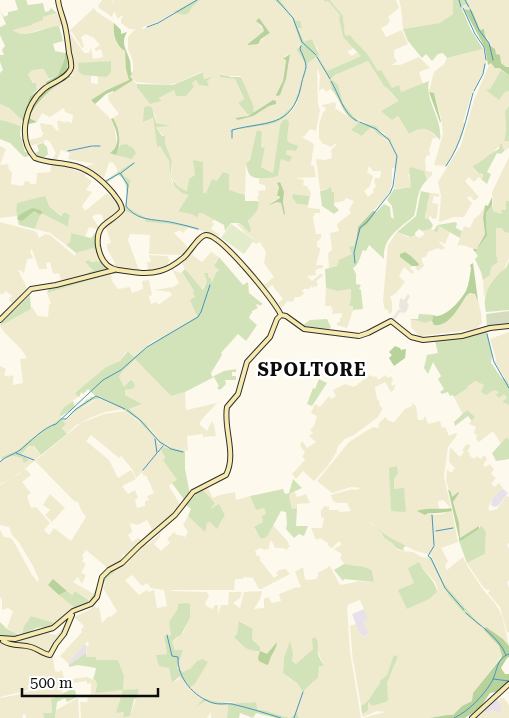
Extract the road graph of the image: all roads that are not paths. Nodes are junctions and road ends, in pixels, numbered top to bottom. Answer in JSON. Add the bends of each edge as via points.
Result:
{"nodes":[{"id":1,"x":58,"y":0,"type":"edge"},
{"id":2,"x":107,"y":269,"type":"junction"},
{"id":3,"x":281,"y":315,"type":"junction"},
{"id":4,"x":0,"y":320,"type":"edge"},
{"id":5,"x":509,"y":326,"type":"edge"},
{"id":6,"x":89,"y":606,"type":"junction"},
{"id":7,"x":21,"y":638,"type":"junction"},
{"id":8,"x":2,"y":640,"type":"edge"},
{"id":9,"x":13,"y":645,"type":"junction"},
{"id":10,"x":509,"y":684,"type":"edge"},
{"id":11,"x":472,"y":718,"type":"edge"}],
"edges":[{"from":1,"to":2,"type":"street","via":[[71,66],[68,73],[39,94],[27,115],[24,129],[30,152],[36,158],[72,165],[97,176],[121,204],[120,213],[105,223],[99,232],[99,250]]},
{"from":2,"to":3,"type":"street","via":[[138,273],[164,270],[183,258],[206,234],[235,257]]},
{"from":2,"to":4,"type":"street","via":[[31,289]]},
{"from":3,"to":5,"type":"street","via":[[304,329],[360,336],[391,321],[414,338],[423,340]]},
{"from":3,"to":6,"type":"street","via":[[270,337],[247,362],[239,392],[227,407],[230,464],[226,475],[193,492],[175,515],[122,563],[109,570],[102,577],[97,597]]},
{"from":6,"to":7,"type":"street","via":[[74,612],[52,628]]},
{"from":6,"to":9,"type":"street","via":[[71,616],[50,655],[30,647]]},
{"from":7,"to":8,"type":"street"},
{"from":7,"to":9,"type":"street"},
{"from":8,"to":9,"type":"street"},
{"from":10,"to":11,"type":"street"}]}
